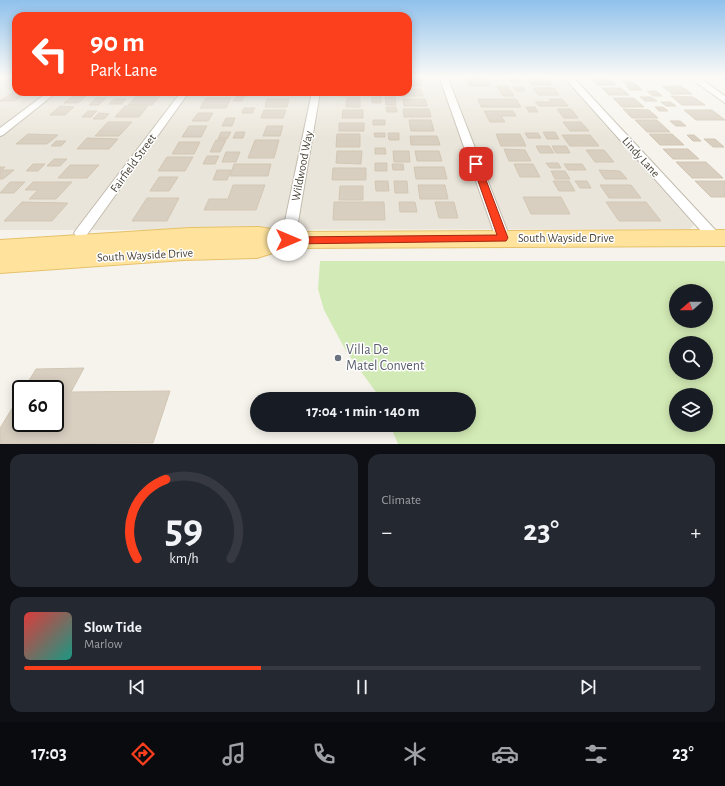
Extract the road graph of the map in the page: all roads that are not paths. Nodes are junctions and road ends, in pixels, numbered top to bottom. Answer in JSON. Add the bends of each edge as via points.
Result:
{"nodes":[{"id":1,"x":46,"y":97,"type":"edge"},
{"id":2,"x":182,"y":97,"type":"edge"},
{"id":3,"x":315,"y":97,"type":"edge"},
{"id":4,"x":452,"y":97,"type":"edge"},
{"id":5,"x":587,"y":97,"type":"edge"},
{"id":6,"x":0,"y":133,"type":"edge"},
{"id":7,"x":81,"y":233,"type":"junction"},
{"id":8,"x":0,"y":236,"type":"edge"},
{"id":9,"x":503,"y":238,"type":"junction"},
{"id":10,"x":720,"y":238,"type":"edge"},
{"id":11,"x":288,"y":240,"type":"junction"},
{"id":12,"x":187,"y":244,"type":"junction"},
{"id":13,"x":0,"y":248,"type":"edge"},
{"id":14,"x":0,"y":264,"type":"edge"},
{"id":15,"x":0,"y":278,"type":"edge"}],
"edges":[{"from":1,"to":6,"type":"street"},
{"from":2,"to":7,"type":"street","name":"Fairfield Street"},
{"from":3,"to":11,"type":"street","name":"Wildwood Way"},
{"from":4,"to":9,"type":"street"},
{"from":5,"to":10,"type":"street","name":"Lindy Lane"},
{"from":7,"to":8,"type":"main road"},
{"from":7,"to":12,"type":"main road","via":[[129,232]]},
{"from":9,"to":10,"type":"main road","name":"South Wayside Drive"},
{"from":9,"to":11,"type":"main road","name":"South Wayside Drive"},
{"from":11,"to":12,"type":"main road","name":"South Wayside Drive","via":[[256,250]]},
{"from":12,"to":13,"type":"main road","name":"South Wayside Drive"},
{"from":12,"to":14,"type":"main road","name":"South Wayside Drive"},
{"from":12,"to":15,"type":"main road","via":[[110,268]]}]}
